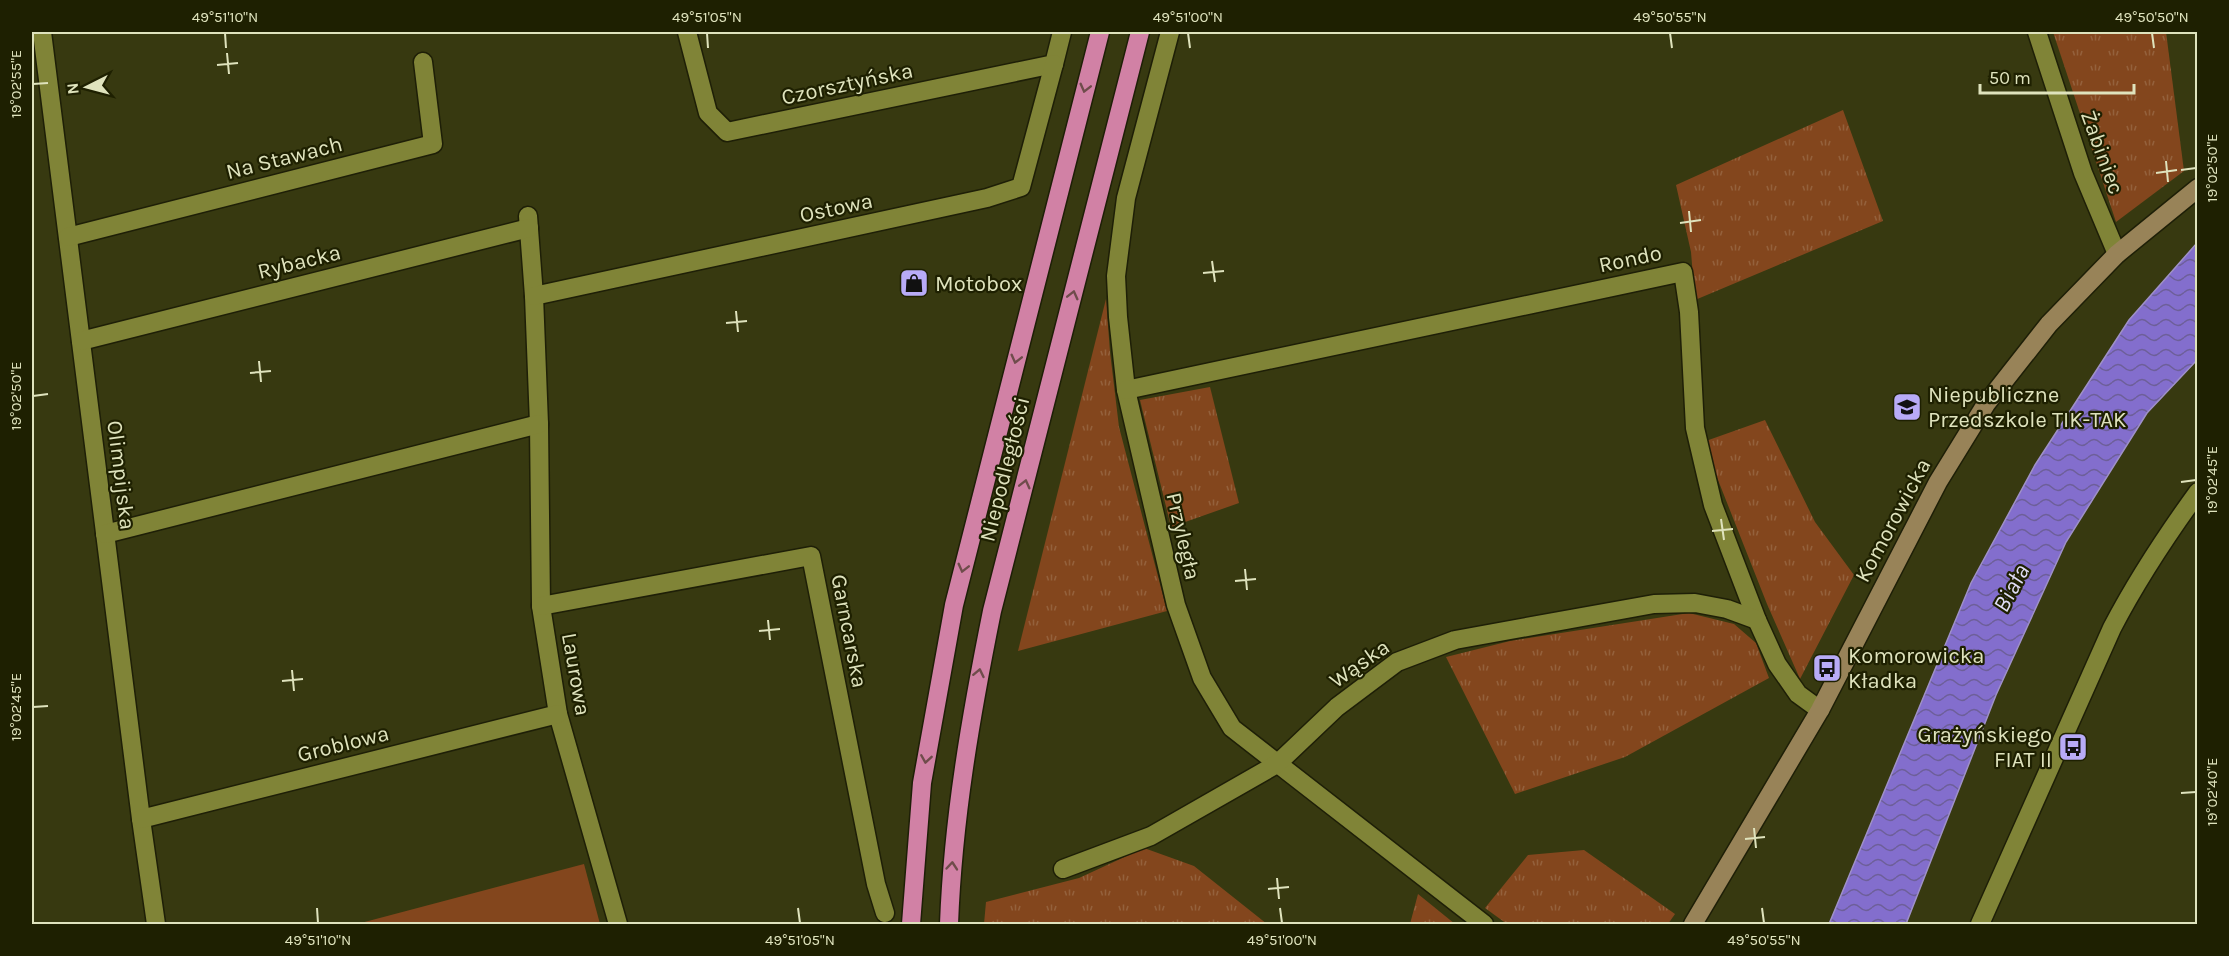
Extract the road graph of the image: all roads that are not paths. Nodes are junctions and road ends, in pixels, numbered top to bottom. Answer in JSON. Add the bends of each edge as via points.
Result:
{"nodes":[{"id":1,"x":42,"y":32,"type":"edge"},
{"id":2,"x":687,"y":32,"type":"edge"},
{"id":3,"x":1062,"y":32,"type":"edge"},
{"id":4,"x":1100,"y":32,"type":"edge"},
{"id":5,"x":1140,"y":32,"type":"edge"},
{"id":6,"x":1170,"y":32,"type":"edge"},
{"id":7,"x":2037,"y":32,"type":"edge"},
{"id":8,"x":423,"y":62,"type":"dead end"},
{"id":9,"x":1054,"y":64,"type":"junction"},
{"id":10,"x":2198,"y":188,"type":"edge"},
{"id":11,"x":529,"y":222,"type":"joint"},
{"id":12,"x":68,"y":237,"type":"junction"},
{"id":13,"x":2117,"y":254,"type":"junction"},
{"id":14,"x":534,"y":296,"type":"junction"},
{"id":15,"x":81,"y":341,"type":"junction"},
{"id":16,"x":1126,"y":390,"type":"junction"},
{"id":17,"x":539,"y":424,"type":"junction"},
{"id":18,"x":2198,"y":492,"type":"edge"},
{"id":19,"x":105,"y":534,"type":"junction"},
{"id":20,"x":541,"y":606,"type":"junction"},
{"id":21,"x":1757,"y":620,"type":"junction"},
{"id":22,"x":1820,"y":710,"type":"junction"},
{"id":23,"x":558,"y":714,"type":"junction"},
{"id":24,"x":1277,"y":764,"type":"junction"},
{"id":25,"x":141,"y":819,"type":"junction"},
{"id":26,"x":1063,"y":869,"type":"dead end"},
{"id":27,"x":885,"y":913,"type":"dead end"},
{"id":28,"x":156,"y":924,"type":"edge"},
{"id":29,"x":618,"y":924,"type":"edge"},
{"id":30,"x":911,"y":924,"type":"edge"},
{"id":31,"x":949,"y":924,"type":"edge"},
{"id":32,"x":1484,"y":924,"type":"edge"},
{"id":33,"x":1693,"y":924,"type":"edge"},
{"id":34,"x":1980,"y":924,"type":"edge"}],
"edges":[{"from":1,"to":12,"type":"street","name":"Olimpijska"},
{"from":2,"to":9,"type":"street","name":"Czorsztyńska","via":[[708,113],[727,132]]},
{"from":3,"to":9,"type":"street"},
{"from":4,"to":30,"type":"highway","name":"Niepodległości","one_way":true,"via":[[954,604],[922,783]]},
{"from":31,"to":5,"type":"highway","name":"Niepodległości","one_way":true,"via":[[959,792],[992,611]]},
{"from":6,"to":16,"type":"street","name":"Przyległa","via":[[1128,187],[1120,232],[1116,276]]},
{"from":7,"to":13,"type":"street","name":"Żabiniec","via":[[2083,173]]},
{"from":8,"to":12,"type":"street","name":"Na Stawach","via":[[433,144]]},
{"from":9,"to":14,"type":"street","name":"Ostowa","via":[[1021,187],[987,198]]},
{"from":10,"to":13,"type":"street","name":"Komorowicka"},
{"from":11,"to":14,"type":"street","name":"Laurowa"},
{"from":11,"to":15,"type":"street","name":"Rybacka"},
{"from":12,"to":15,"type":"street","name":"Olimpijska"},
{"from":13,"to":22,"type":"street","name":"Komorowicka","via":[[2049,324],[1986,404],[1938,482]]},
{"from":14,"to":17,"type":"street","name":"Laurowa"},
{"from":15,"to":19,"type":"street","name":"Olimpijska"},
{"from":16,"to":21,"type":"street","name":"Rondo","via":[[1683,272],[1695,428],[1713,505]]},
{"from":16,"to":24,"type":"street","name":"Przyległa","via":[[1176,605],[1202,678],[1232,728]]},
{"from":17,"to":19,"type":"street"},
{"from":17,"to":20,"type":"street","name":"Laurowa"},
{"from":18,"to":34,"type":"street","via":[[2165,537],[2112,628]]},
{"from":19,"to":25,"type":"street","name":"Olimpijska"},
{"from":20,"to":23,"type":"street","name":"Laurowa"},
{"from":20,"to":27,"type":"street","name":"Garncarska","via":[[811,556]]},
{"from":21,"to":22,"type":"street","name":"Rondo","via":[[1777,664],[1798,694]]},
{"from":21,"to":24,"type":"street","name":"Wąska","via":[[1695,603],[1654,604],[1455,640],[1397,662],[1337,707]]},
{"from":22,"to":33,"type":"street","name":"Komorowicka"},
{"from":23,"to":25,"type":"street","name":"Groblowa"},
{"from":23,"to":29,"type":"street","name":"Laurowa"},
{"from":24,"to":26,"type":"street","name":"Wąska","via":[[1151,836]]},
{"from":24,"to":32,"type":"street","name":"Przyległa"},
{"from":25,"to":28,"type":"street","name":"Olimpijska"}]}
